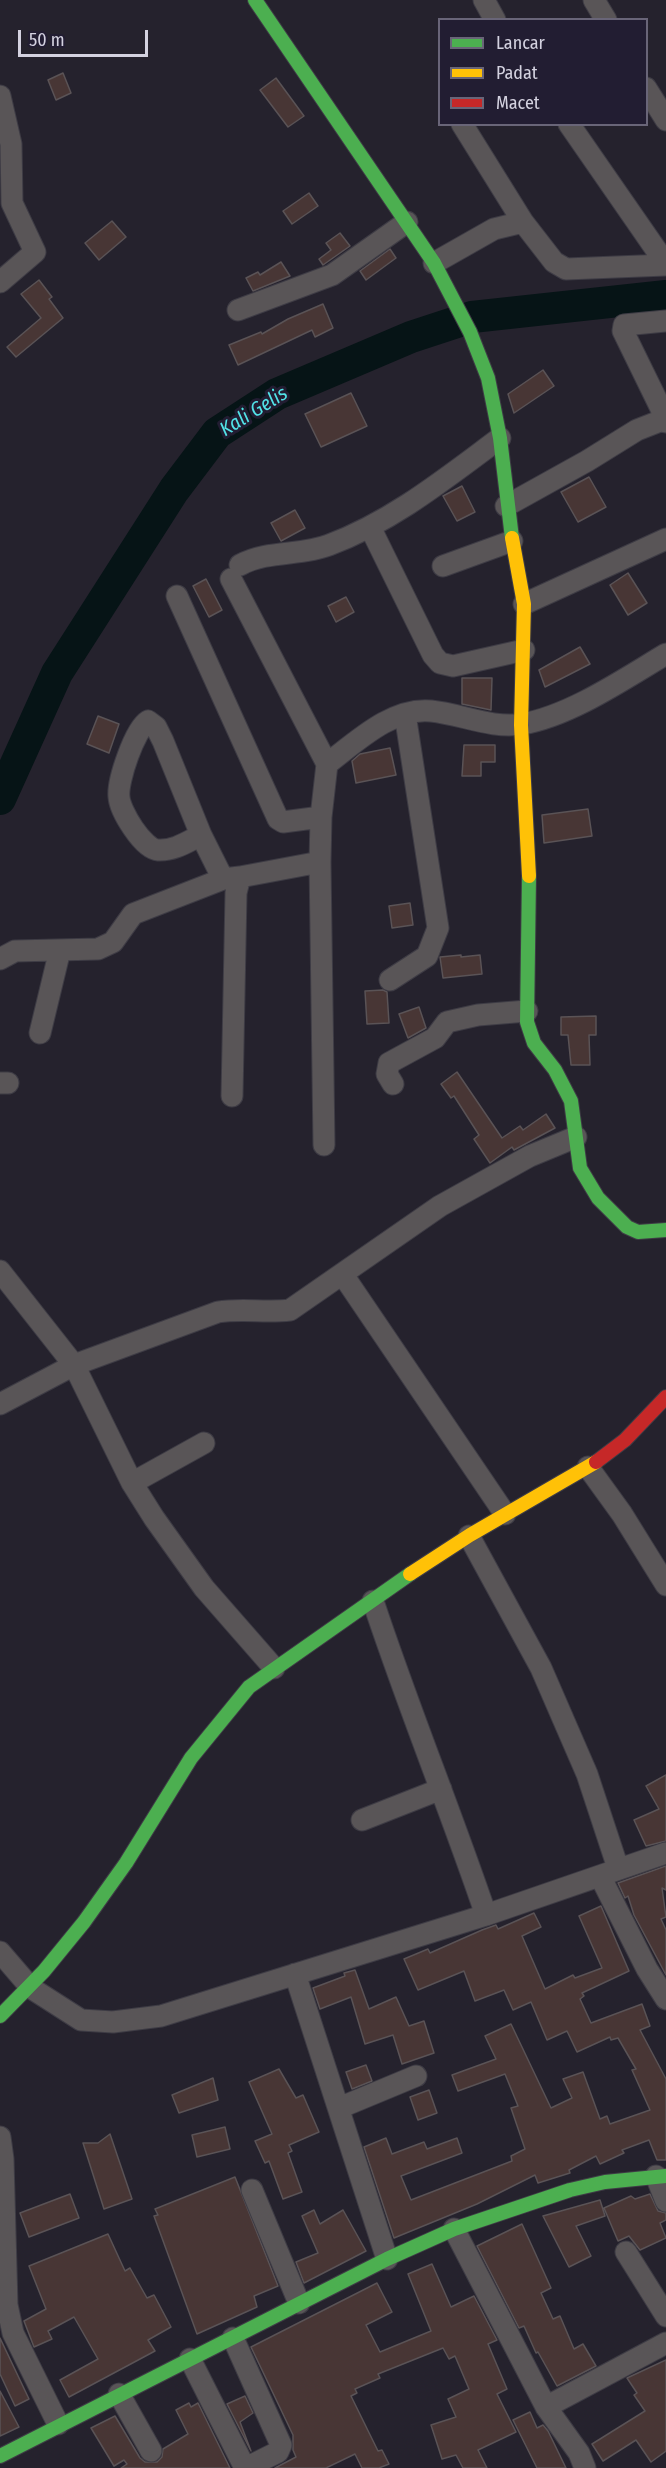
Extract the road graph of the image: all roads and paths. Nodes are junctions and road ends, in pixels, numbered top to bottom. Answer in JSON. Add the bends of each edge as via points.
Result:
{"nodes":[{"id":1,"x":255,"y":0,"type":"edge"},
{"id":2,"x":484,"y":0,"type":"edge"},
{"id":3,"x":594,"y":0,"type":"edge"},
{"id":4,"x":494,"y":18,"type":"edge"},
{"id":5,"x":605,"y":18,"type":"edge"},
{"id":6,"x":648,"y":91,"type":"edge"},
{"id":7,"x":0,"y":96,"type":"edge"},
{"id":8,"x":664,"y":111,"type":"edge"},
{"id":9,"x":463,"y":126,"type":"edge"},
{"id":10,"x":570,"y":126,"type":"edge"},
{"id":11,"x":6,"y":204,"type":"edge"},
{"id":12,"x":407,"y":222,"type":"junction"},
{"id":13,"x":523,"y":222,"type":"junction"},
{"id":14,"x":434,"y":263,"type":"junction"},
{"id":15,"x":666,"y":264,"type":"edge"},
{"id":16,"x":0,"y":282,"type":"edge"},
{"id":17,"x":238,"y":310,"type":"dead end"},
{"id":18,"x":666,"y":321,"type":"edge"},
{"id":19,"x":666,"y":421,"type":"edge"},
{"id":20,"x":500,"y":438,"type":"junction"},
{"id":21,"x":506,"y":506,"type":"junction"},
{"id":22,"x":370,"y":528,"type":"junction"},
{"id":23,"x":666,"y":539,"type":"edge"},
{"id":24,"x":512,"y":541,"type":"junction"},
{"id":25,"x":444,"y":566,"type":"dead end"},
{"id":26,"x":177,"y":596,"type":"dead end"},
{"id":27,"x":524,"y":604,"type":"junction"},
{"id":28,"x":524,"y":650,"type":"junction"},
{"id":29,"x":666,"y":654,"type":"edge"},
{"id":30,"x":405,"y":714,"type":"junction"},
{"id":31,"x":521,"y":725,"type":"junction"},
{"id":32,"x":327,"y":764,"type":"junction"},
{"id":33,"x":321,"y":816,"type":"junction"},
{"id":34,"x":201,"y":835,"type":"junction"},
{"id":35,"x":320,"y":862,"type":"junction"},
{"id":36,"x":231,"y":878,"type":"junction"},
{"id":37,"x":60,"y":950,"type":"junction"},
{"id":38,"x":0,"y":959,"type":"edge"},
{"id":39,"x":390,"y":980,"type":"dead end"},
{"id":40,"x":527,"y":1011,"type":"junction"},
{"id":41,"x":40,"y":1033,"type":"dead end"},
{"id":42,"x":393,"y":1084,"type":"dead end"},
{"id":43,"x":232,"y":1096,"type":"dead end"},
{"id":44,"x":576,"y":1137,"type":"junction"},
{"id":45,"x":324,"y":1145,"type":"dead end"},
{"id":46,"x":666,"y":1230,"type":"edge"},
{"id":47,"x":0,"y":1271,"type":"edge"},
{"id":48,"x":343,"y":1275,"type":"junction"},
{"id":49,"x":74,"y":1365,"type":"junction"},
{"id":50,"x":666,"y":1397,"type":"edge"},
{"id":51,"x":0,"y":1404,"type":"edge"},
{"id":52,"x":204,"y":1443,"type":"dead end"},
{"id":53,"x":588,"y":1467,"type":"junction"},
{"id":54,"x":132,"y":1483,"type":"junction"},
{"id":55,"x":506,"y":1514,"type":"junction"},
{"id":56,"x":469,"y":1536,"type":"junction"},
{"id":57,"x":666,"y":1585,"type":"edge"},
{"id":58,"x":373,"y":1601,"type":"junction"},
{"id":59,"x":274,"y":1668,"type":"junction"},
{"id":60,"x":441,"y":1789,"type":"junction"},
{"id":61,"x":362,"y":1820,"type":"dead end"},
{"id":62,"x":666,"y":1853,"type":"edge"},
{"id":63,"x":609,"y":1872,"type":"junction"},
{"id":64,"x":486,"y":1914,"type":"junction"},
{"id":65,"x":0,"y":1952,"type":"edge"},
{"id":66,"x":295,"y":1974,"type":"junction"},
{"id":67,"x":31,"y":1988,"type":"junction"},
{"id":68,"x":666,"y":1999,"type":"edge"},
{"id":69,"x":0,"y":2016,"type":"edge"},
{"id":70,"x":416,"y":2076,"type":"dead end"},
{"id":71,"x":339,"y":2108,"type":"junction"},
{"id":72,"x":0,"y":2138,"type":"edge"},
{"id":73,"x":661,"y":2176,"type":"edge"},
{"id":74,"x":252,"y":2190,"type":"dead end"},
{"id":75,"x":666,"y":2201,"type":"edge"},
{"id":76,"x":454,"y":2229,"type":"junction"},
{"id":77,"x":626,"y":2252,"type":"dead end"},
{"id":78,"x":387,"y":2259,"type":"junction"},
{"id":79,"x":299,"y":2303,"type":"junction"},
{"id":80,"x":666,"y":2316,"type":"edge"},
{"id":81,"x":232,"y":2338,"type":"junction"},
{"id":82,"x":666,"y":2343,"type":"edge"},
{"id":83,"x":190,"y":2359,"type":"junction"},
{"id":84,"x":119,"y":2394,"type":"junction"},
{"id":85,"x":546,"y":2407,"type":"junction"},
{"id":86,"x":58,"y":2424,"type":"junction"},
{"id":87,"x":151,"y":2451,"type":"dead end"},
{"id":88,"x":0,"y":2456,"type":"edge"},
{"id":89,"x":245,"y":2468,"type":"edge"},
{"id":90,"x":585,"y":2468,"type":"edge"}],
"edges":[{"from":1,"to":12,"type":"street"},
{"from":2,"to":4,"type":"street"},
{"from":3,"to":5,"type":"street"},
{"from":6,"to":8,"type":"street"},
{"from":7,"to":11,"type":"street","via":[[10,144]]},
{"from":9,"to":13,"type":"street"},
{"from":10,"to":15,"type":"street"},
{"from":11,"to":16,"type":"street","via":[[35,252]]},
{"from":12,"to":14,"type":"street"},
{"from":12,"to":17,"type":"street","via":[[332,275]]},
{"from":13,"to":14,"type":"street","via":[[494,229]]},
{"from":13,"to":15,"type":"street","via":[[554,262],[566,268]]},
{"from":14,"to":20,"type":"street","via":[[470,332],[488,378]]},
{"from":18,"to":19,"type":"street","via":[[634,322],[624,325],[623,331]]},
{"from":19,"to":21,"type":"street","via":[[637,429]]},
{"from":20,"to":21,"type":"street"},
{"from":20,"to":22,"type":"street","via":[[428,492]]},
{"from":21,"to":24,"type":"street"},
{"from":22,"to":28,"type":"street","via":[[440,663],[453,666]]},
{"from":22,"to":32,"type":"street","via":[[327,547],[252,559],[236,572]]},
{"from":23,"to":27,"type":"street"},
{"from":24,"to":25,"type":"street"},
{"from":24,"to":27,"type":"street"},
{"from":26,"to":33,"type":"street","via":[[278,819],[283,822]]},
{"from":27,"to":28,"type":"street"},
{"from":28,"to":31,"type":"street"},
{"from":29,"to":31,"type":"street","via":[[558,713]]},
{"from":30,"to":31,"type":"street","via":[[430,711]]},
{"from":30,"to":32,"type":"street"},
{"from":30,"to":39,"type":"street","via":[[438,928],[427,956]]},
{"from":31,"to":40,"type":"street","via":[[530,896]]},
{"from":32,"to":33,"type":"street"},
{"from":33,"to":35,"type":"street"},
{"from":34,"to":34,"type":"street","via":[[169,850],[151,849],[118,799],[136,735],[148,721],[163,741]]},
{"from":34,"to":36,"type":"street"},
{"from":35,"to":36,"type":"street"},
{"from":35,"to":45,"type":"street"},
{"from":36,"to":37,"type":"street","via":[[133,914],[113,942],[98,949]]},
{"from":36,"to":43,"type":"street","via":[[236,893]]},
{"from":37,"to":38,"type":"street","via":[[15,951]]},
{"from":37,"to":41,"type":"street"},
{"from":40,"to":42,"type":"street","via":[[447,1022],[435,1038],[389,1063],[387,1074]]},
{"from":40,"to":44,"type":"street","via":[[534,1042],[571,1101]]},
{"from":44,"to":46,"type":"street","via":[[580,1168],[598,1198],[633,1230]]},
{"from":44,"to":48,"type":"street","via":[[530,1156],[440,1206]]},
{"from":47,"to":49,"type":"street"},
{"from":48,"to":49,"type":"street","via":[[290,1310],[218,1312]]},
{"from":48,"to":55,"type":"street"},
{"from":49,"to":51,"type":"street"},
{"from":49,"to":54,"type":"street"},
{"from":50,"to":53,"type":"street","via":[[633,1432]]},
{"from":52,"to":54,"type":"street"},
{"from":53,"to":55,"type":"street"},
{"from":53,"to":57,"type":"street"},
{"from":54,"to":59,"type":"street","via":[[204,1588]]},
{"from":55,"to":56,"type":"street"},
{"from":56,"to":58,"type":"street"},
{"from":56,"to":63,"type":"street","via":[[541,1668],[587,1774]]},
{"from":58,"to":59,"type":"street"},
{"from":58,"to":60,"type":"street"},
{"from":59,"to":67,"type":"street","via":[[221,1715],[108,1889]]},
{"from":60,"to":61,"type":"street"},
{"from":60,"to":64,"type":"street"},
{"from":62,"to":63,"type":"street"},
{"from":63,"to":64,"type":"street"},
{"from":63,"to":68,"type":"street","via":[[647,1969]]},
{"from":64,"to":66,"type":"street"},
{"from":65,"to":67,"type":"street"},
{"from":66,"to":67,"type":"street","via":[[160,2016],[113,2022],[81,2020]]},
{"from":66,"to":71,"type":"street"},
{"from":67,"to":69,"type":"street"},
{"from":70,"to":71,"type":"street"},
{"from":71,"to":78,"type":"street"},
{"from":72,"to":86,"type":"street","via":[[6,2305],[13,2333]]},
{"from":73,"to":75,"type":"street"},
{"from":73,"to":76,"type":"street","via":[[570,2190]]},
{"from":74,"to":79,"type":"street"},
{"from":76,"to":78,"type":"street"},
{"from":76,"to":85,"type":"street"},
{"from":77,"to":80,"type":"street"},
{"from":78,"to":79,"type":"street"},
{"from":79,"to":81,"type":"street"},
{"from":81,"to":83,"type":"street"},
{"from":81,"to":89,"type":"street","via":[[281,2445],[278,2452]]},
{"from":82,"to":85,"type":"street"},
{"from":83,"to":84,"type":"street"},
{"from":83,"to":89,"type":"street"},
{"from":84,"to":86,"type":"street"},
{"from":84,"to":87,"type":"street"},
{"from":85,"to":90,"type":"street","via":[[579,2453]]},
{"from":86,"to":88,"type":"street"}]}
